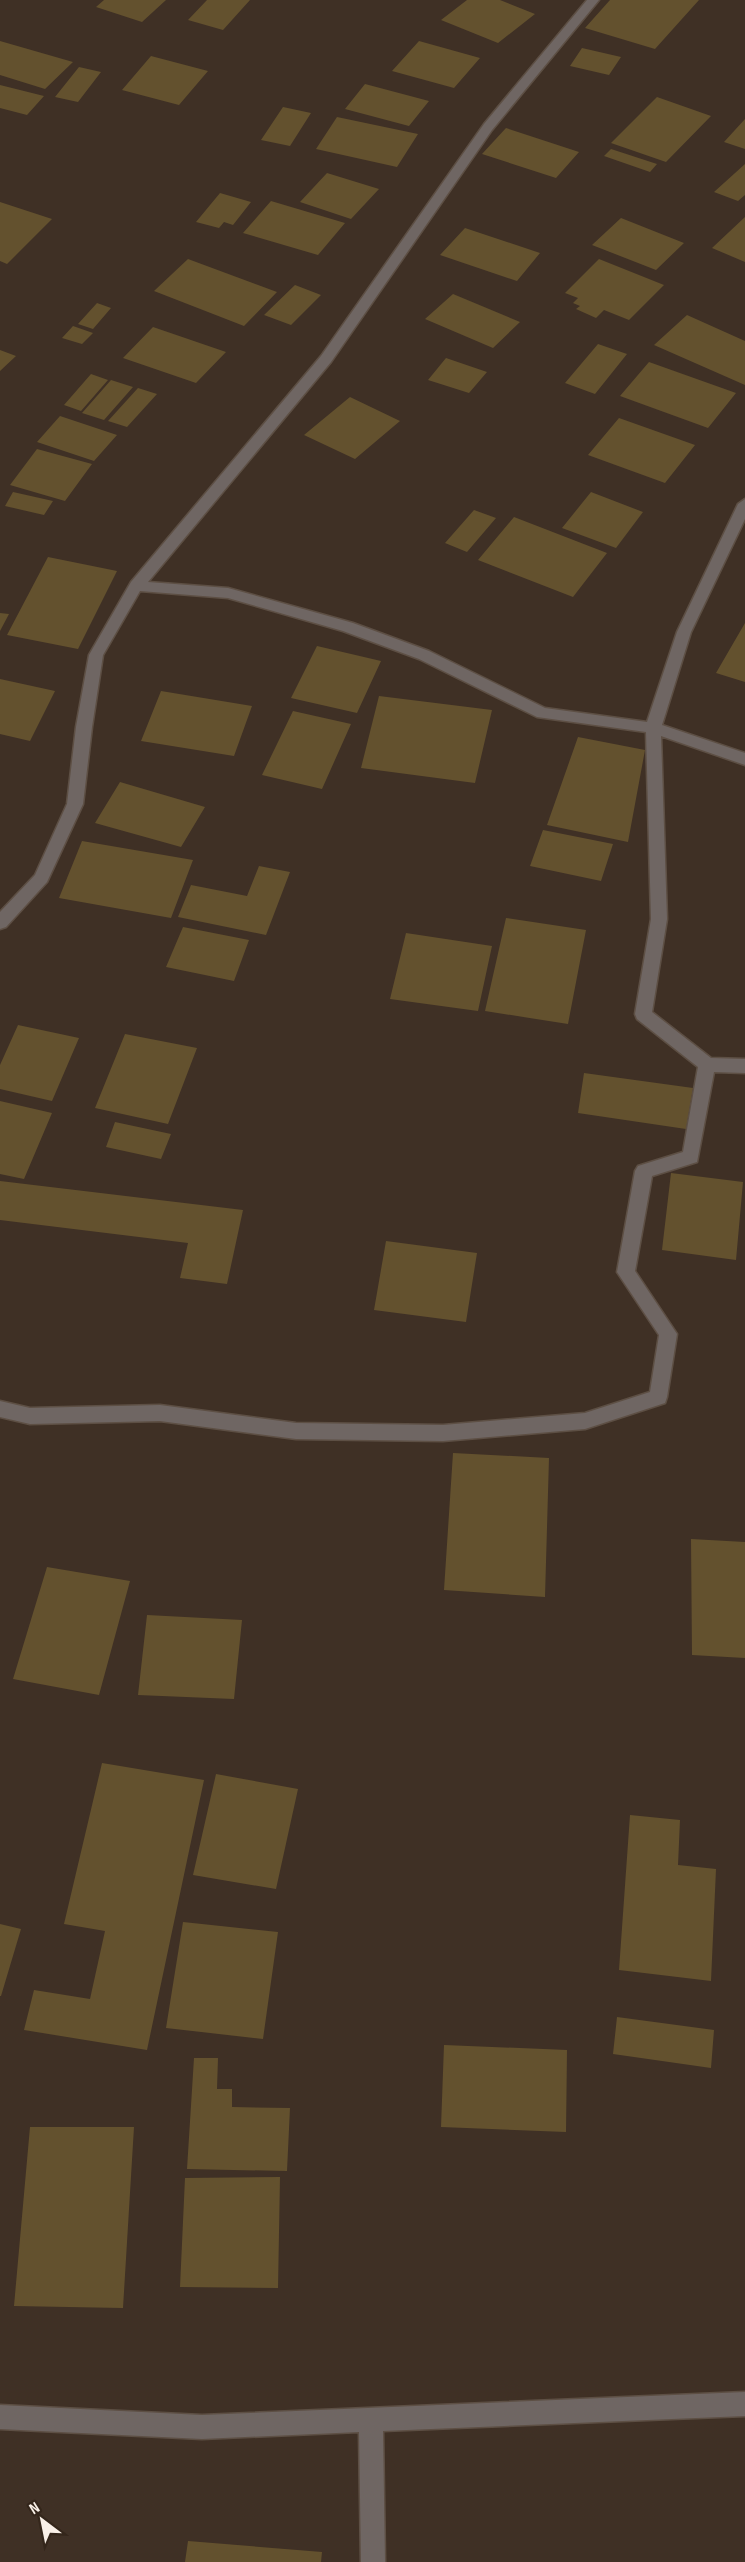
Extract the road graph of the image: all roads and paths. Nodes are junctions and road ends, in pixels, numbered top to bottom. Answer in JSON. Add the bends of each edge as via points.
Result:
{"nodes":[{"id":1,"x":593,"y":0,"type":"edge"},
{"id":2,"x":745,"y":504,"type":"edge"},
{"id":3,"x":136,"y":586,"type":"junction"},
{"id":4,"x":653,"y":728,"type":"junction"},
{"id":5,"x":745,"y":759,"type":"edge"},
{"id":6,"x":0,"y":923,"type":"edge"},
{"id":7,"x":707,"y":1065,"type":"junction"},
{"id":8,"x":745,"y":1066,"type":"edge"},
{"id":9,"x":0,"y":1409,"type":"edge"},
{"id":10,"x":745,"y":2404,"type":"edge"},
{"id":11,"x":0,"y":2417,"type":"edge"},
{"id":12,"x":371,"y":2419,"type":"junction"},
{"id":13,"x":373,"y":2562,"type":"edge"}],
"edges":[{"from":1,"to":3,"type":"street","via":[[488,128],[326,359]]},
{"from":2,"to":4,"type":"street","via":[[684,632]]},
{"from":3,"to":4,"type":"street","via":[[228,593],[348,627],[424,655],[542,713]]},
{"from":3,"to":6,"type":"street","via":[[96,655],[75,804],[41,879]]},
{"from":4,"to":5,"type":"street"},
{"from":4,"to":7,"type":"street","via":[[659,919],[643,1014]]},
{"from":7,"to":8,"type":"street"},
{"from":7,"to":9,"type":"street","via":[[691,1157],[644,1171],[626,1272],[668,1335],[658,1397],[585,1421],[442,1433],[296,1431],[160,1413],[30,1416]]},
{"from":10,"to":12,"type":"street"},
{"from":11,"to":12,"type":"street","via":[[202,2427]]},
{"from":12,"to":13,"type":"street"}]}
